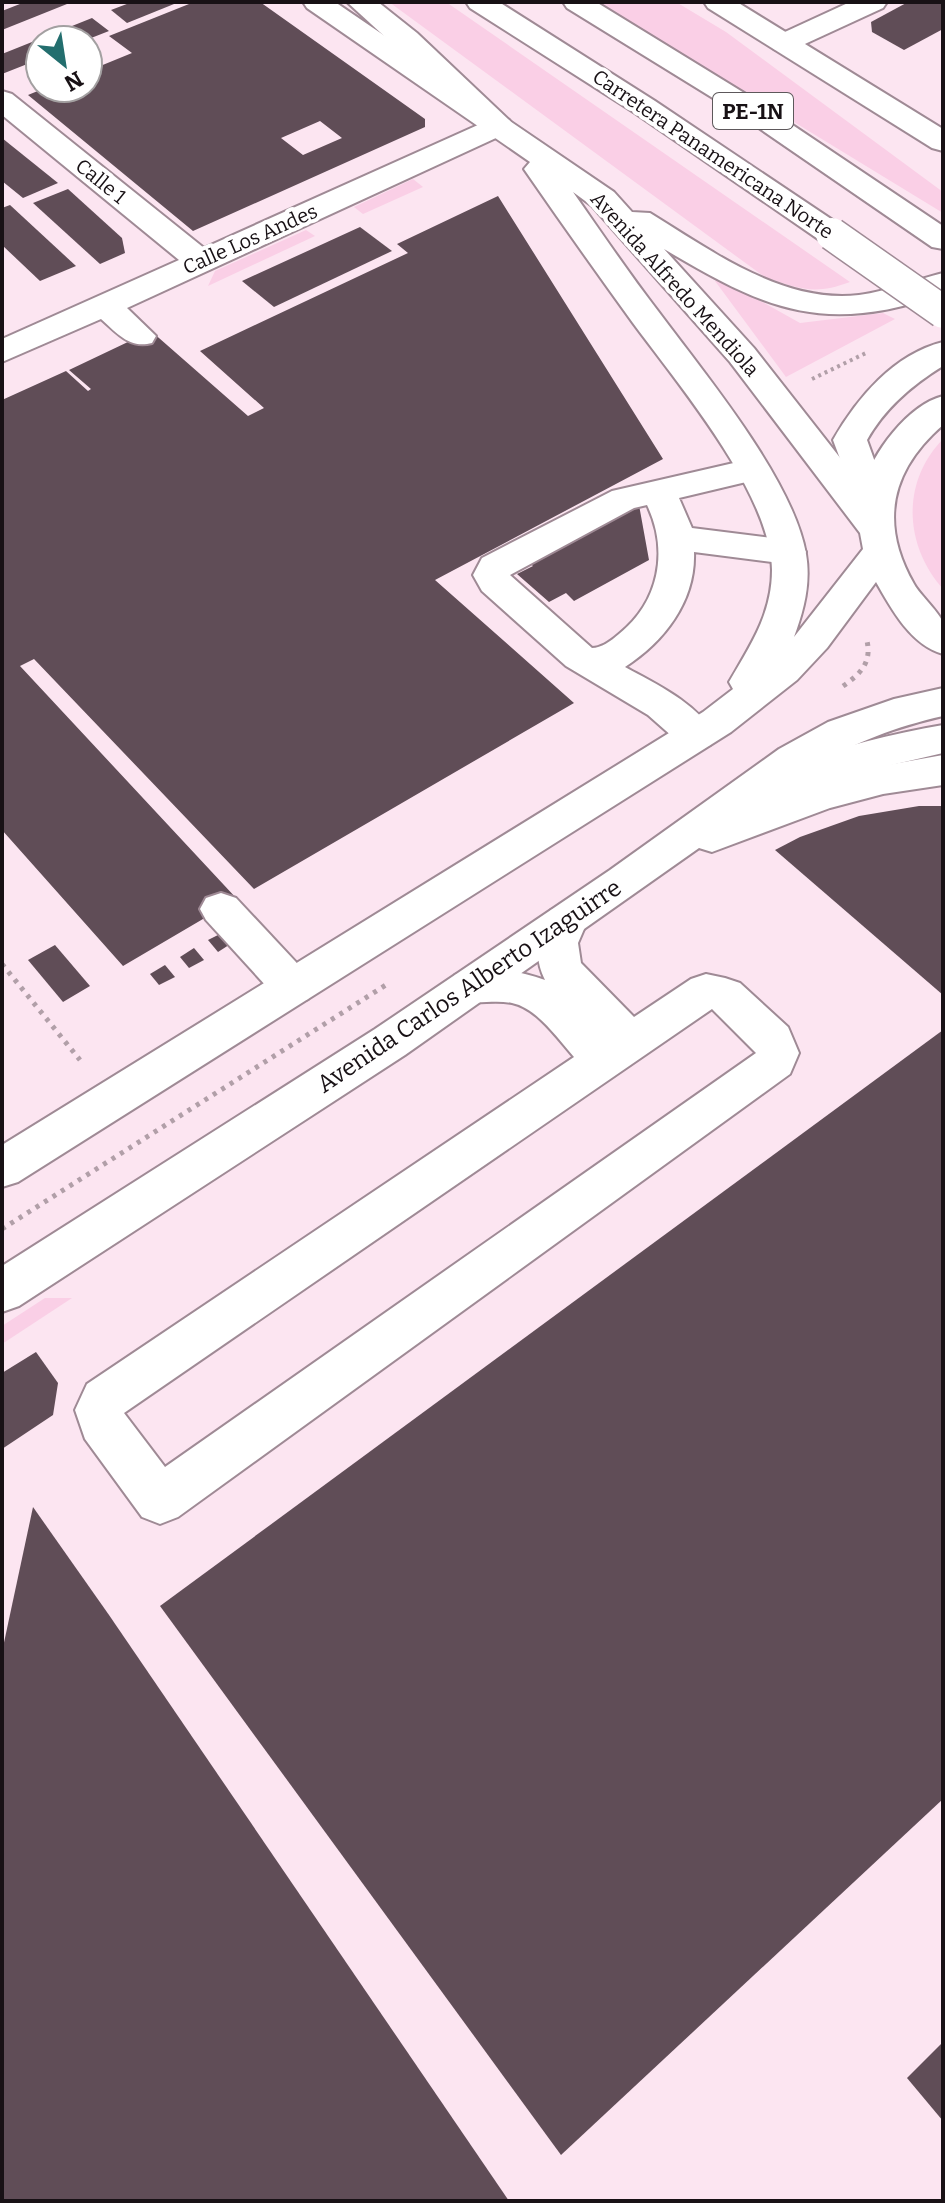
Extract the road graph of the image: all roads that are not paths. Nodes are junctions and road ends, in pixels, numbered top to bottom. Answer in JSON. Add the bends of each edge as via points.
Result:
{"nodes":[{"id":1,"x":317,"y":2,"type":"edge"},
{"id":2,"x":361,"y":2,"type":"edge"},
{"id":3,"x":480,"y":2,"type":"edge"},
{"id":4,"x":577,"y":2,"type":"edge"},
{"id":5,"x":718,"y":2,"type":"edge"},
{"id":6,"x":873,"y":2,"type":"edge"},
{"id":7,"x":784,"y":43,"type":"junction"},
{"id":8,"x":8,"y":113,"type":"edge"},
{"id":9,"x":499,"y":126,"type":"junction"},
{"id":10,"x":941,"y":140,"type":"edge"},
{"id":11,"x":603,"y":199,"type":"junction"},
{"id":12,"x":943,"y":240,"type":"edge"},
{"id":13,"x":200,"y":261,"type":"junction"},
{"id":14,"x":943,"y":283,"type":"edge"},
{"id":15,"x":104,"y":305,"type":"junction"},
{"id":16,"x":943,"y":312,"type":"edge"},
{"id":17,"x":140,"y":336,"type":"dead end"},
{"id":18,"x":2,"y":352,"type":"edge"},
{"id":19,"x":943,"y":352,"type":"edge"},
{"id":20,"x":943,"y":407,"type":"edge"},
{"id":21,"x":751,"y":470,"type":"junction"},
{"id":22,"x":657,"y":490,"type":"junction"},
{"id":23,"x":877,"y":530,"type":"junction"},
{"id":24,"x":676,"y":538,"type":"junction"},
{"id":25,"x":788,"y":552,"type":"junction"},
{"id":26,"x":943,"y":641,"type":"edge"},
{"id":27,"x":594,"y":666,"type":"junction"},
{"id":28,"x":943,"y":702,"type":"edge"},
{"id":29,"x":706,"y":729,"type":"junction"},
{"id":30,"x":943,"y":739,"type":"edge"},
{"id":31,"x":943,"y":770,"type":"edge"},
{"id":32,"x":738,"y":798,"type":"junction"},
{"id":33,"x":624,"y":881,"type":"junction"},
{"id":34,"x":221,"y":909,"type":"dead end"},
{"id":35,"x":566,"y":922,"type":"junction"},
{"id":36,"x":293,"y":987,"type":"junction"},
{"id":37,"x":470,"y":987,"type":"junction"},
{"id":38,"x":616,"y":1049,"type":"junction"},
{"id":39,"x":2,"y":1168,"type":"edge"},
{"id":40,"x":2,"y":1291,"type":"edge"}],
"edges":[{"from":1,"to":9,"type":"main road","name":"Avenida Alfredo Mendiola"},
{"from":2,"to":9,"type":"main road"},
{"from":3,"to":16,"type":"main road","name":"Carretera Panamericana Norte","number":"PE-1N","bridge":true,"via":[[645,107]]},
{"from":4,"to":12,"type":"main road","number":"PE-1N","via":[[744,105]]},
{"from":5,"to":7,"type":"main road"},
{"from":6,"to":7,"type":"main road"},
{"from":7,"to":10,"type":"main road"},
{"from":8,"to":13,"type":"main road","name":"Calle 1"},
{"from":9,"to":11,"type":"main road","name":"Avenida Alfredo Mendiola"},
{"from":9,"to":13,"type":"main road","name":"Calle Los Andes"},
{"from":9,"to":21,"type":"main road","via":[[552,184]]},
{"from":11,"to":14,"type":"main road","via":[[767,293],[820,307],[879,304]]},
{"from":11,"to":23,"type":"main road","name":"Avenida Alfredo Mendiola","via":[[742,355]]},
{"from":13,"to":15,"type":"main road","name":"Calle Los Andes"},
{"from":15,"to":17,"type":"main road"},
{"from":15,"to":18,"type":"main road","name":"Calle Los Andes"},
{"from":19,"to":23,"type":"main road","via":[[896,380],[863,415],[850,440]]},
{"from":20,"to":23,"type":"main road","via":[[924,422],[883,475]]},
{"from":21,"to":22,"type":"main road"},
{"from":21,"to":25,"type":"main road"},
{"from":22,"to":24,"type":"main road"},
{"from":22,"to":27,"type":"main road","via":[[624,499],[491,571],[495,582]]},
{"from":23,"to":26,"type":"main road","via":[[900,596]]},
{"from":23,"to":29,"type":"main road","via":[[814,639],[784,670]]},
{"from":24,"to":25,"type":"main road"},
{"from":24,"to":27,"type":"main road","via":[[675,564],[660,615],[633,646]]},
{"from":25,"to":29,"type":"main road","via":[[787,597],[778,633],[756,673]]},
{"from":27,"to":29,"type":"main road"},
{"from":28,"to":32,"type":"main road","name":"Avenida Carlos Alberto Izaguirre","via":[[842,732]]},
{"from":29,"to":36,"type":"main road"},
{"from":30,"to":32,"type":"main road","via":[[817,769]]},
{"from":31,"to":33,"type":"main road","via":[[822,794],[735,827]]},
{"from":32,"to":33,"type":"main road","name":"Avenida Carlos Alberto Izaguirre"},
{"from":33,"to":35,"type":"main road","name":"Avenida Carlos Alberto Izaguirre"},
{"from":34,"to":36,"type":"main road"},
{"from":35,"to":37,"type":"main road","name":"Avenida Carlos Alberto Izaguirre"},
{"from":35,"to":38,"type":"main road","via":[[557,943],[561,970]]},
{"from":36,"to":39,"type":"main road"},
{"from":37,"to":38,"type":"main road","via":[[506,983],[530,989]]},
{"from":37,"to":40,"type":"main road","name":"Avenida Carlos Alberto Izaguirre"},
{"from":38,"to":38,"type":"main road","via":[[110,1393],[102,1401],[102,1423],[160,1500],[777,1058],[773,1040],[717,992],[697,994]]}]}
